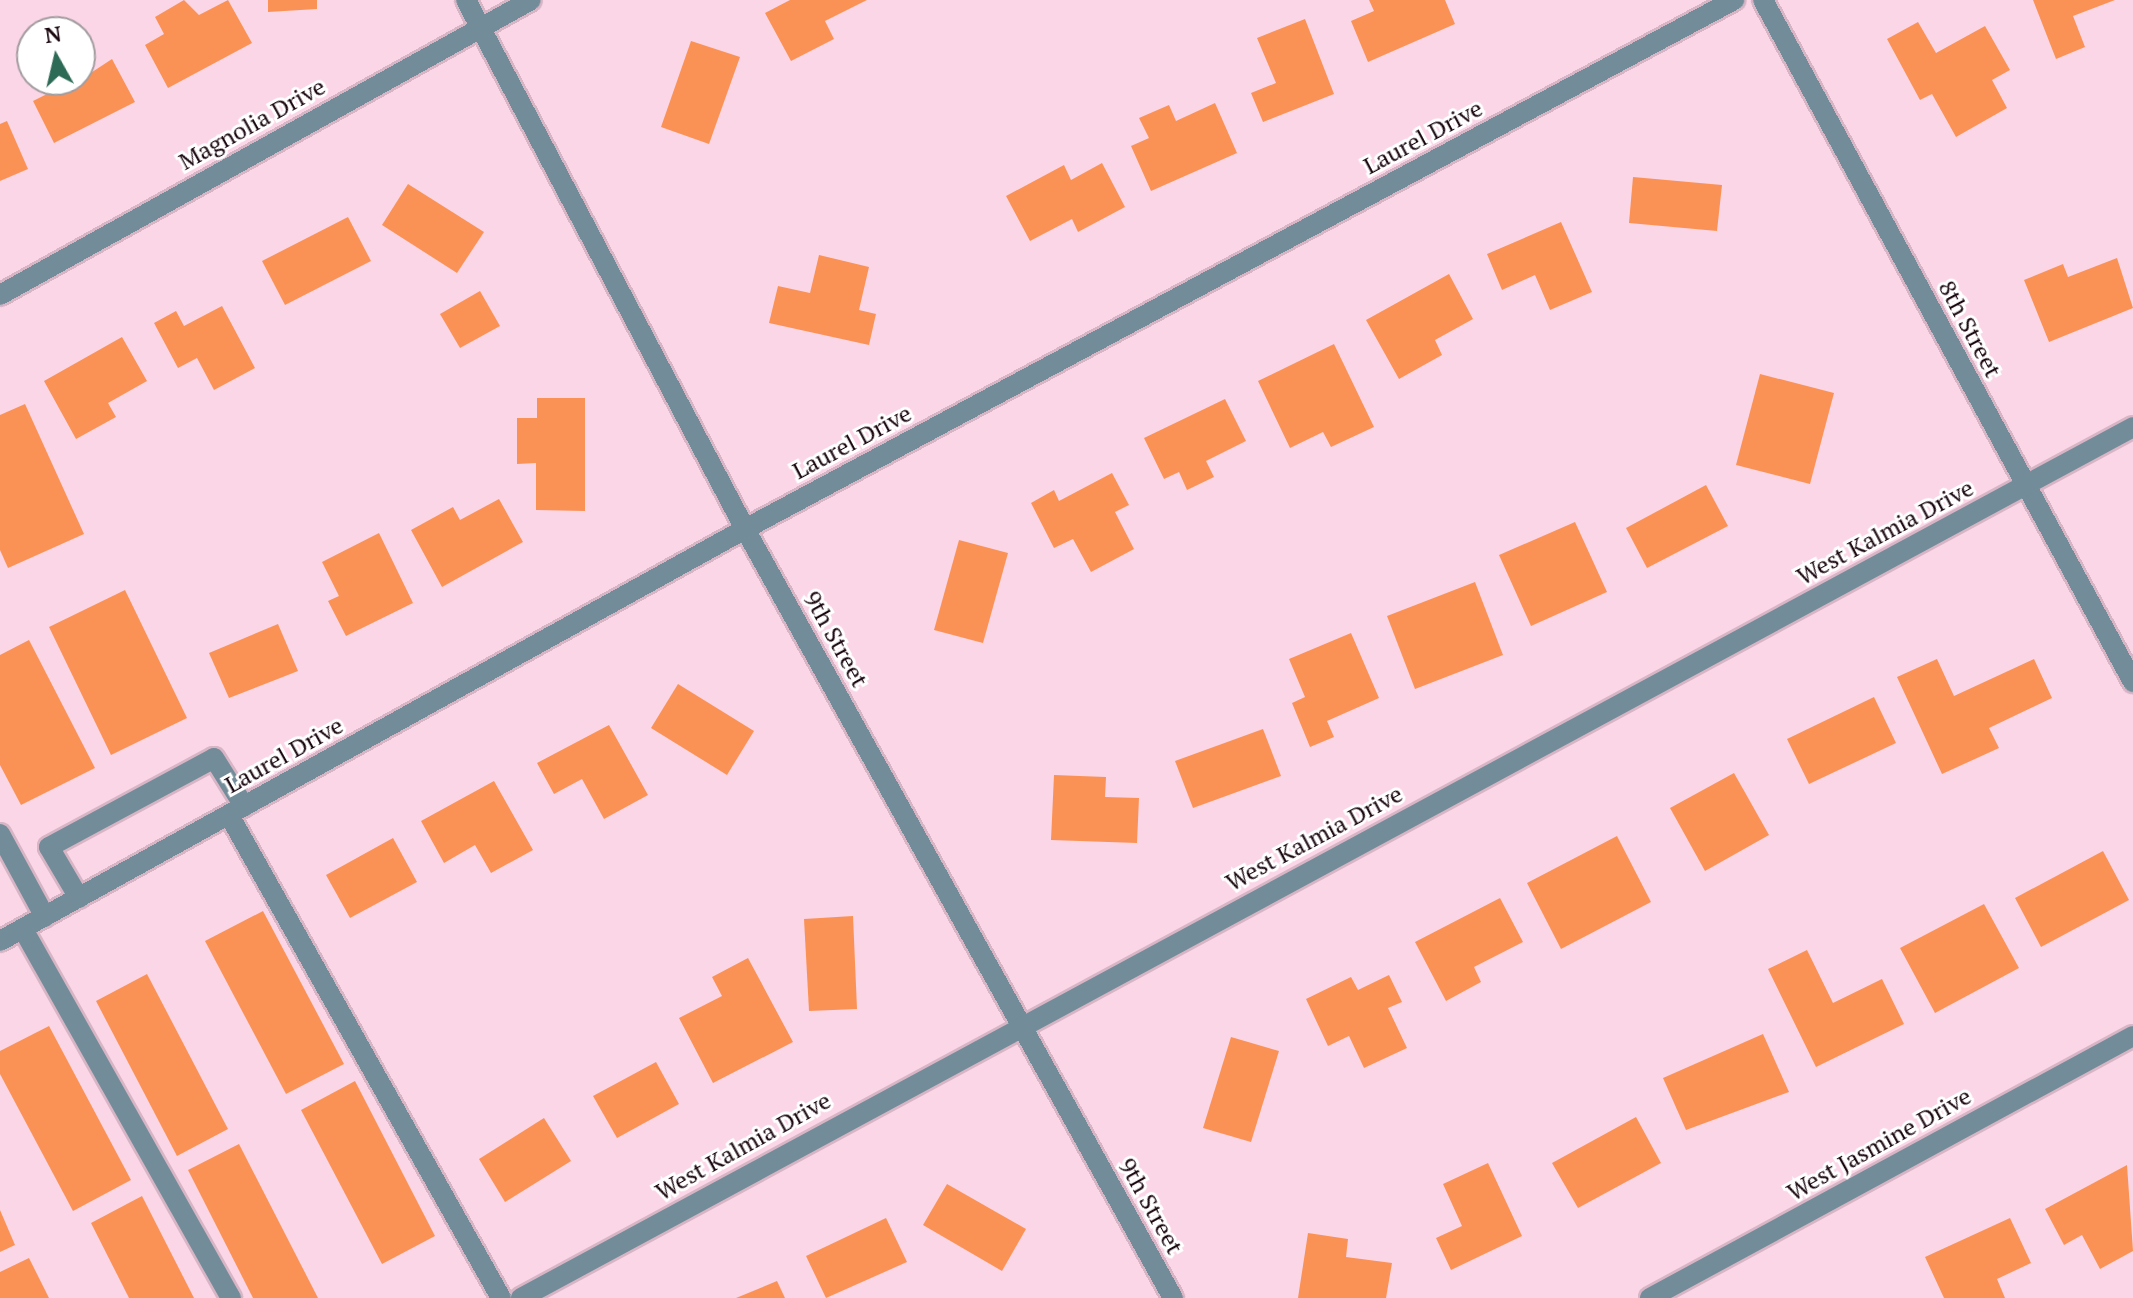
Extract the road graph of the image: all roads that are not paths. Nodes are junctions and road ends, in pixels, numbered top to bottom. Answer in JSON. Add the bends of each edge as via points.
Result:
{"nodes":[{"id":1,"x":466,"y":0,"type":"edge"},
{"id":2,"x":531,"y":0,"type":"edge"},
{"id":3,"x":1734,"y":0,"type":"edge"},
{"id":4,"x":1763,"y":0,"type":"edge"},
{"id":5,"x":482,"y":25,"type":"junction"},
{"id":6,"x":0,"y":295,"type":"edge"},
{"id":7,"x":2133,"y":427,"type":"edge"},
{"id":8,"x":2025,"y":486,"type":"junction"},
{"id":9,"x":745,"y":529,"type":"junction"},
{"id":10,"x":2133,"y":682,"type":"edge"},
{"id":11,"x":236,"y":811,"type":"junction"},
{"id":12,"x":0,"y":834,"type":"edge"},
{"id":13,"x":79,"y":898,"type":"junction"},
{"id":14,"x":45,"y":917,"type":"junction"},
{"id":15,"x":23,"y":929,"type":"junction"},
{"id":16,"x":0,"y":941,"type":"edge"},
{"id":17,"x":1021,"y":1024,"type":"junction"},
{"id":18,"x":2133,"y":1036,"type":"edge"},
{"id":19,"x":231,"y":1298,"type":"edge"},
{"id":20,"x":501,"y":1298,"type":"edge"},
{"id":21,"x":521,"y":1298,"type":"edge"},
{"id":22,"x":1173,"y":1298,"type":"edge"},
{"id":23,"x":1650,"y":1298,"type":"edge"}],
"edges":[{"from":1,"to":5,"type":"street","name":"9th Street"},
{"from":2,"to":5,"type":"street","name":"Magnolia Drive"},
{"from":3,"to":9,"type":"street","name":"Laurel Drive"},
{"from":4,"to":8,"type":"street","name":"8th Street"},
{"from":5,"to":6,"type":"street","name":"Magnolia Drive"},
{"from":5,"to":9,"type":"street","name":"9th Street"},
{"from":7,"to":8,"type":"street","name":"West Kalmia Drive"},
{"from":8,"to":10,"type":"street","name":"8th Street"},
{"from":8,"to":17,"type":"street","name":"West Kalmia Drive"},
{"from":9,"to":11,"type":"street","name":"Laurel Drive"},
{"from":9,"to":17,"type":"street","name":"9th Street"},
{"from":11,"to":13,"type":"street","name":"Laurel Drive"},
{"from":11,"to":13,"type":"street","via":[[214,758],[49,847]]},
{"from":11,"to":20,"type":"street"},
{"from":12,"to":14,"type":"street"},
{"from":13,"to":14,"type":"street","name":"Laurel Drive"},
{"from":14,"to":15,"type":"street","name":"Laurel Drive"},
{"from":15,"to":16,"type":"street","name":"Laurel Drive"},
{"from":15,"to":19,"type":"street"},
{"from":17,"to":21,"type":"street","name":"West Kalmia Drive"},
{"from":17,"to":22,"type":"street","name":"9th Street"},
{"from":18,"to":23,"type":"street","name":"West Jasmine Drive"}]}
